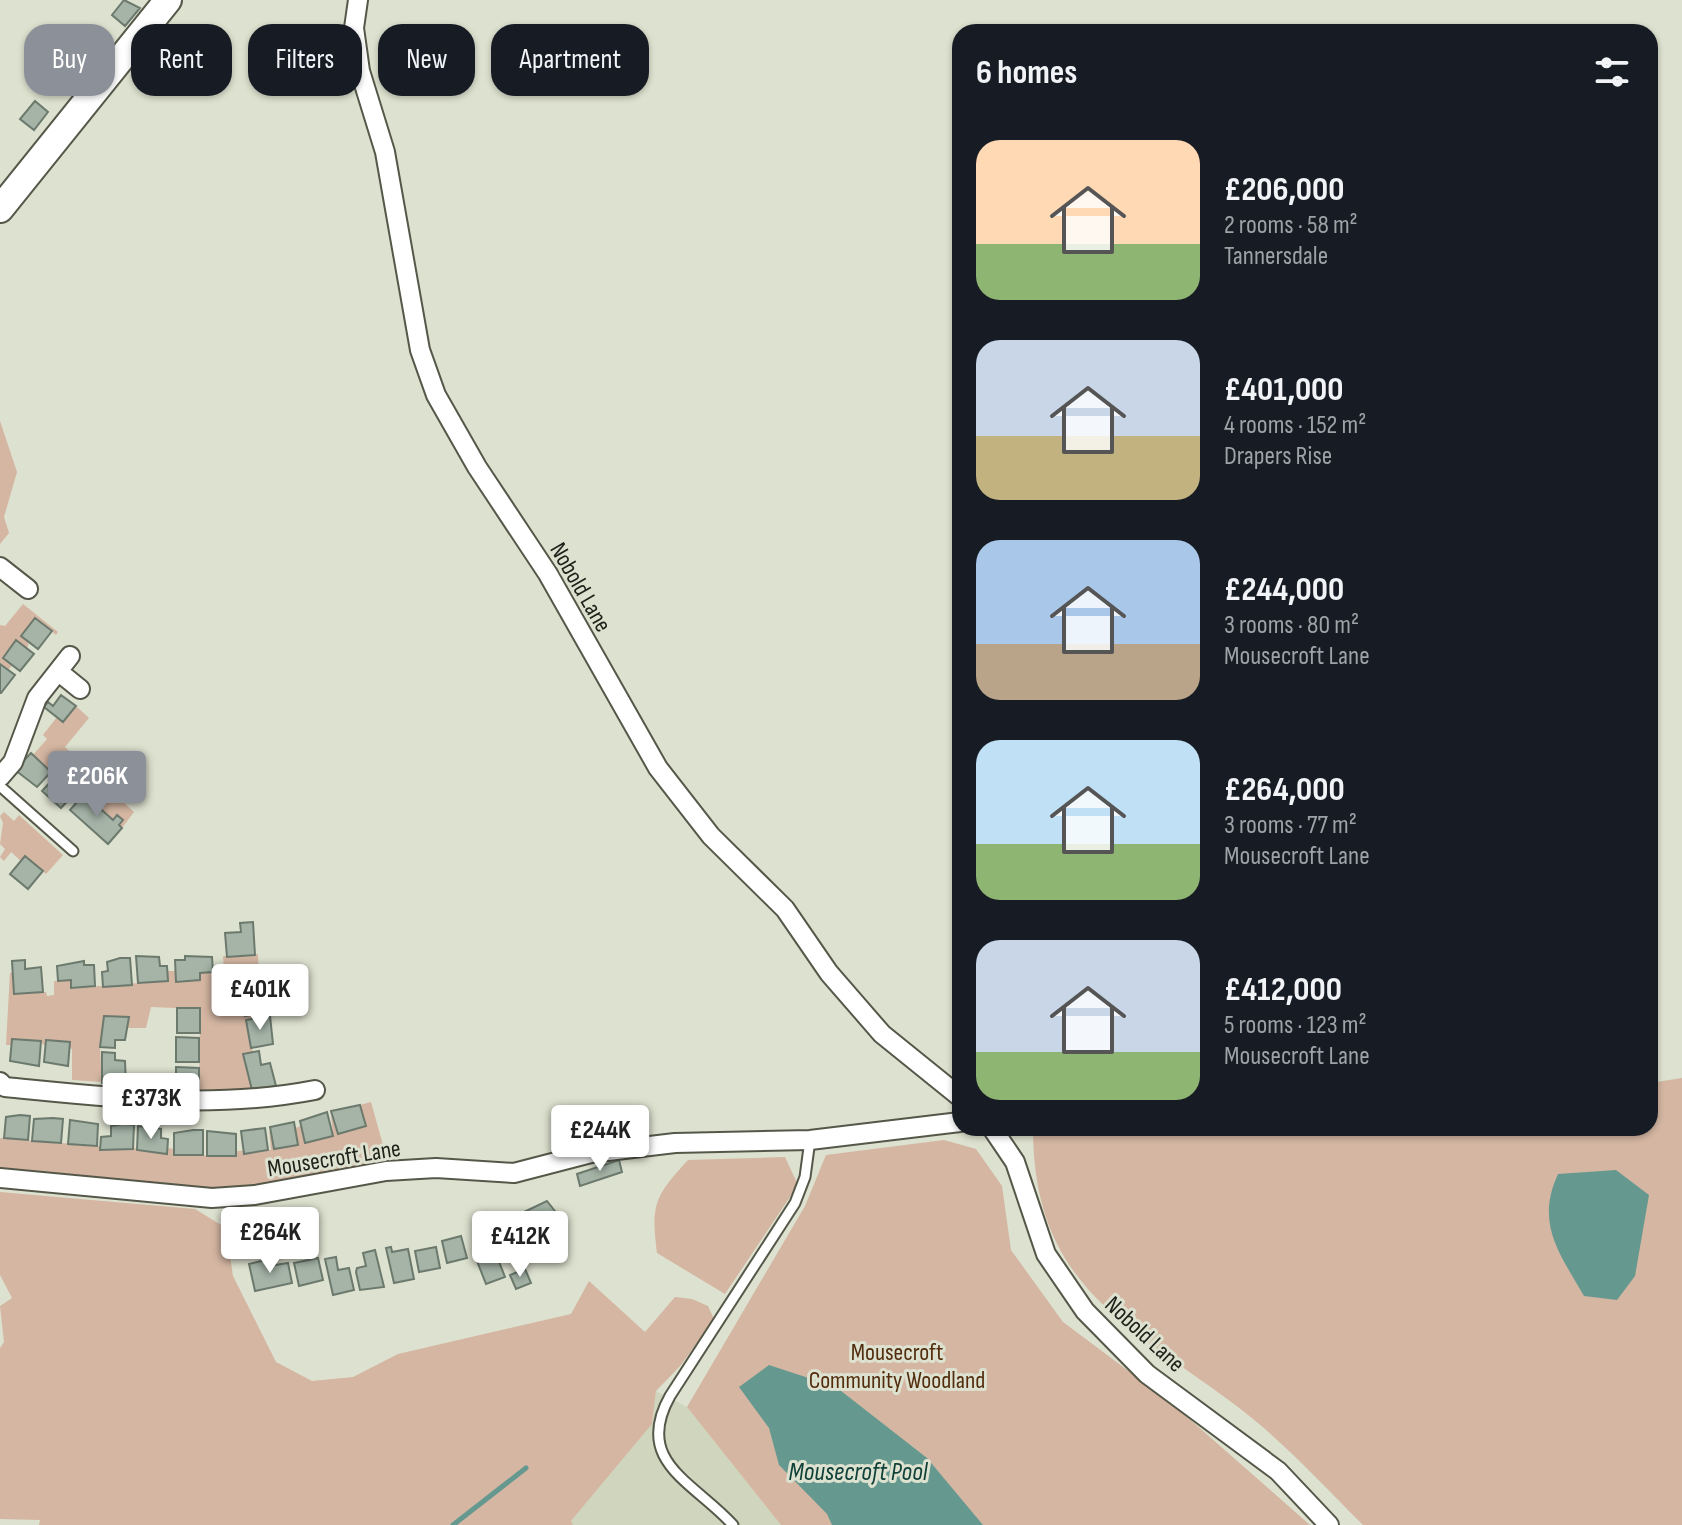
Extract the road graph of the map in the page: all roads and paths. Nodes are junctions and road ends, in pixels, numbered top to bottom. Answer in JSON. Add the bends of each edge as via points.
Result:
{"nodes":[{"id":1,"x":168,"y":0,"type":"edge"},
{"id":2,"x":358,"y":0,"type":"edge"},
{"id":3,"x":0,"y":209,"type":"edge"},
{"id":4,"x":0,"y":567,"type":"edge"},
{"id":5,"x":28,"y":589,"type":"dead end"},
{"id":6,"x":70,"y":656,"type":"dead end"},
{"id":7,"x":59,"y":672,"type":"junction"},
{"id":8,"x":80,"y":689,"type":"dead end"},
{"id":9,"x":0,"y":777,"type":"edge"},
{"id":10,"x":0,"y":786,"type":"edge"},
{"id":11,"x":73,"y":851,"type":"dead end"},
{"id":12,"x":0,"y":1082,"type":"edge"},
{"id":13,"x":952,"y":1087,"type":"edge"},
{"id":14,"x":315,"y":1090,"type":"dead end"},
{"id":15,"x":952,"y":1123,"type":"edge"},
{"id":16,"x":997,"y":1136,"type":"edge"},
{"id":17,"x":810,"y":1140,"type":"junction"},
{"id":18,"x":0,"y":1178,"type":"edge"},
{"id":19,"x":733,"y":1525,"type":"edge"},
{"id":20,"x":1329,"y":1525,"type":"edge"}],
"edges":[{"from":1,"to":3,"type":"street"},
{"from":2,"to":13,"type":"street","name":"Nobold Lane","via":[[354,28],[360,71],[385,152],[417,336],[436,395],[548,574],[658,768],[711,836],[785,909],[829,973],[882,1034]]},
{"from":4,"to":5,"type":"street"},
{"from":6,"to":7,"type":"street"},
{"from":7,"to":8,"type":"street"},
{"from":7,"to":9,"type":"street","via":[[37,698],[13,762]]},
{"from":10,"to":11,"type":"lane"},
{"from":12,"to":14,"type":"street","via":[[5,1087],[148,1091],[221,1100],[292,1086]]},
{"from":15,"to":17,"type":"street","name":"Mousecroft Lane"},
{"from":16,"to":20,"type":"street","name":"Nobold Lane","via":[[1015,1162],[1046,1254],[1085,1311],[1147,1374],[1278,1471]]},
{"from":17,"to":18,"type":"street","name":"Mousecroft Lane","via":[[675,1143],[591,1153],[514,1173],[386,1171],[292,1190],[212,1198]]},
{"from":17,"to":19,"type":"lane","via":[[795,1203],[670,1396],[658,1423],[663,1455]]}]}
